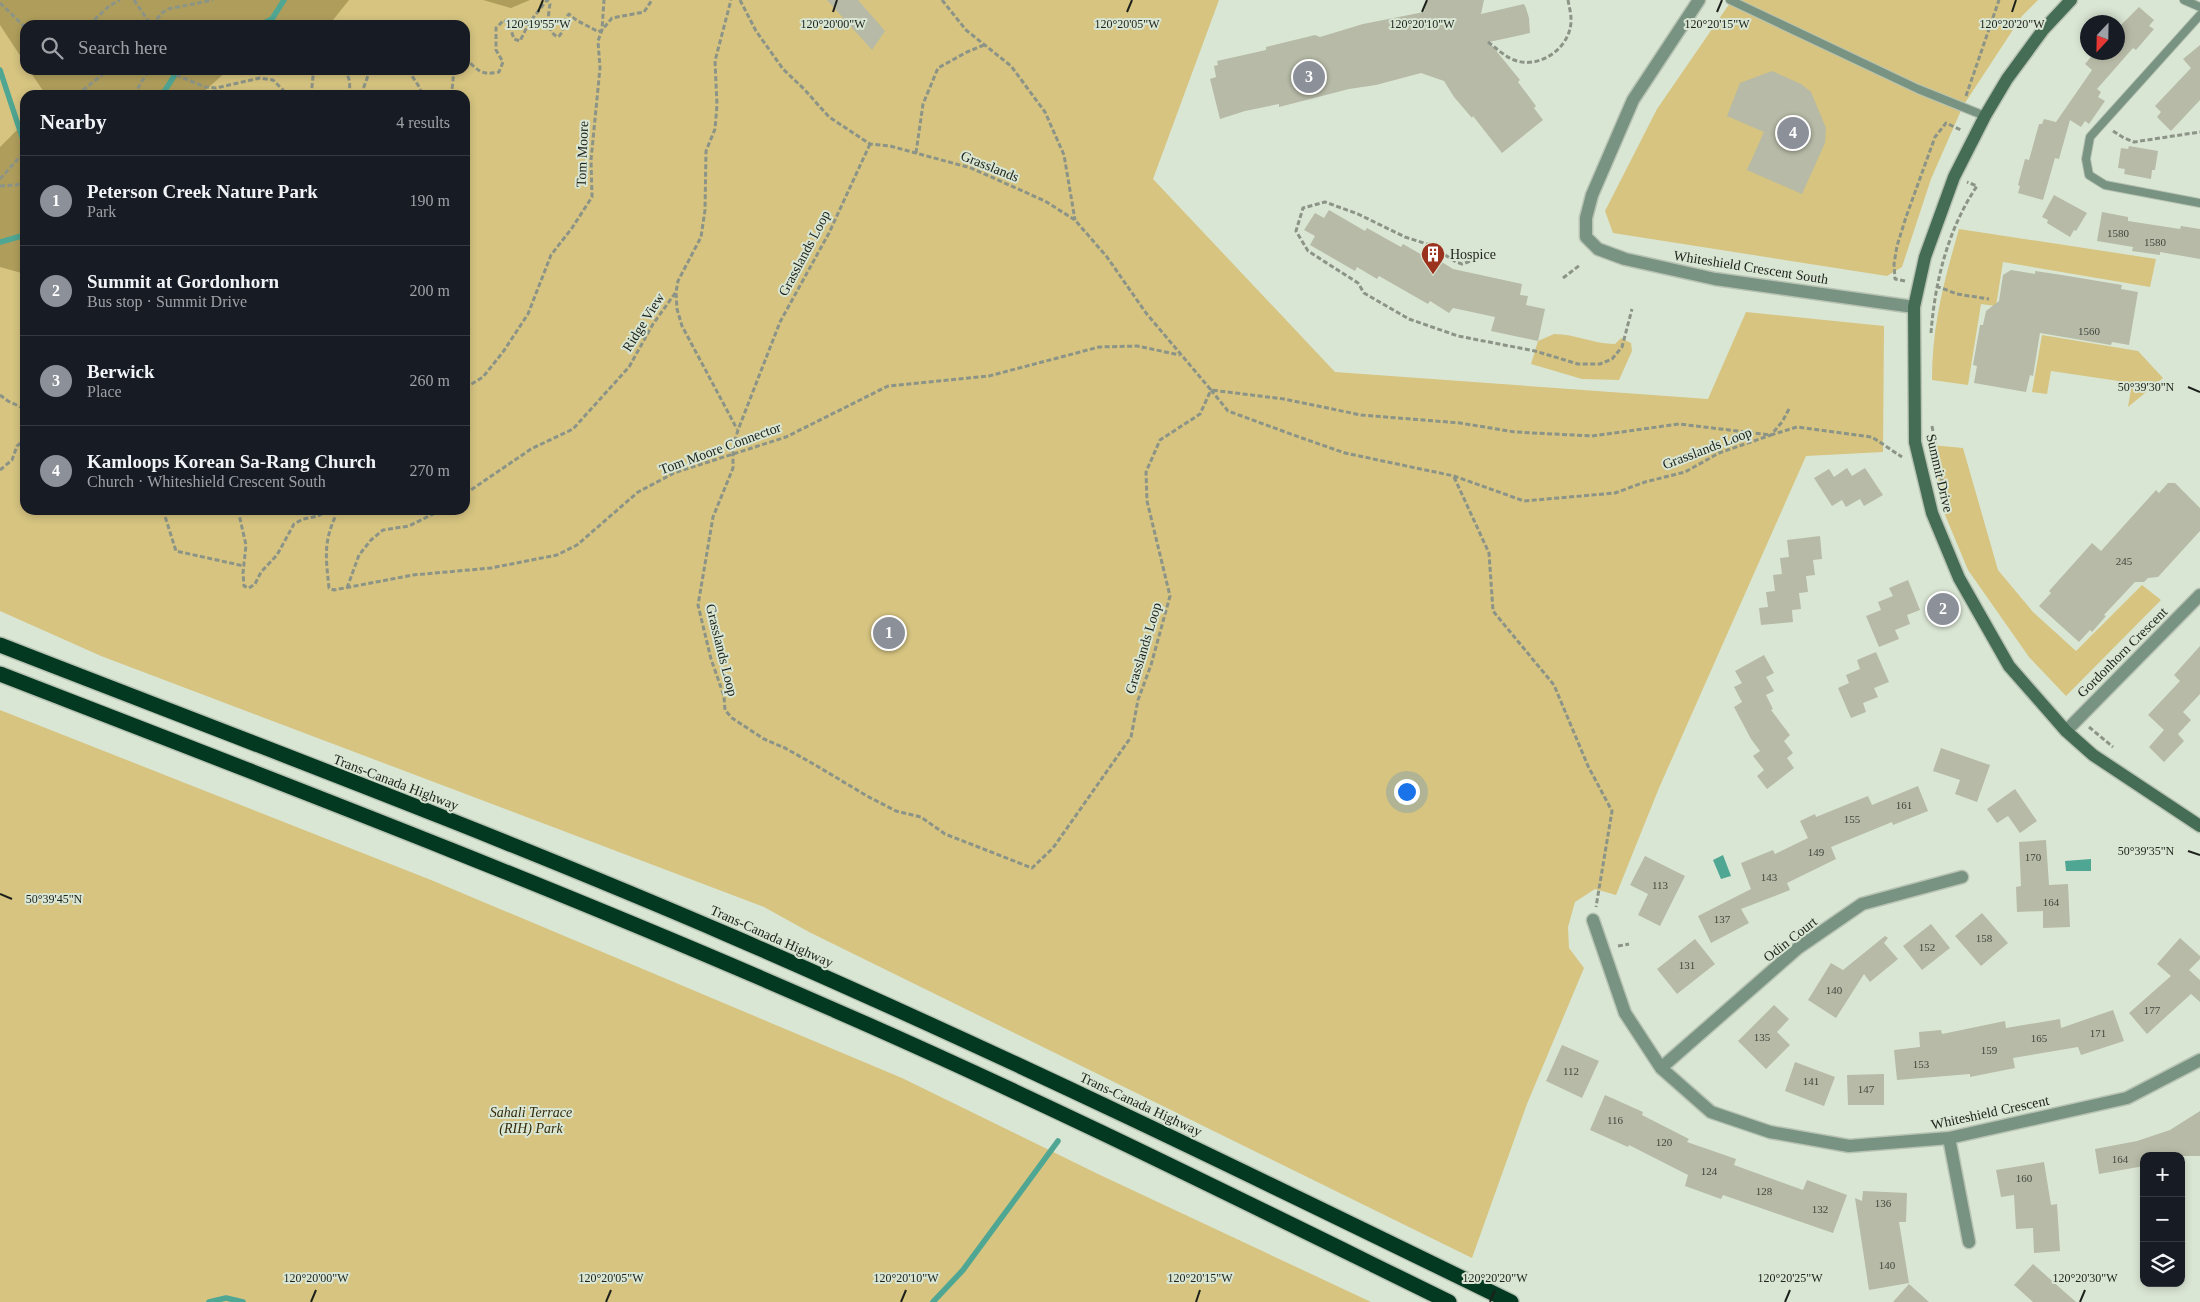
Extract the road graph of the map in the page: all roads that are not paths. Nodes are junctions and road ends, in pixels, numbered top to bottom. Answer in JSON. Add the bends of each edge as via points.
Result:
{"nodes":[{"id":1,"x":1699,"y":0,"type":"edge"},
{"id":2,"x":1730,"y":0,"type":"edge"},
{"id":3,"x":2071,"y":0,"type":"edge"},
{"id":4,"x":2184,"y":0,"type":"edge"},
{"id":5,"x":2200,"y":7,"type":"edge"},
{"id":6,"x":2200,"y":15,"type":"edge"},
{"id":7,"x":1985,"y":116,"type":"junction"},
{"id":8,"x":2200,"y":202,"type":"edge"},
{"id":9,"x":1914,"y":307,"type":"junction"},
{"id":10,"x":2200,"y":595,"type":"edge"},
{"id":11,"x":0,"y":645,"type":"edge"},
{"id":12,"x":0,"y":674,"type":"edge"},
{"id":13,"x":2066,"y":731,"type":"junction"},
{"id":14,"x":2200,"y":826,"type":"edge"},
{"id":15,"x":1962,"y":878,"type":"dead end"},
{"id":16,"x":1593,"y":920,"type":"road end"},
{"id":17,"x":2200,"y":1060,"type":"edge"},
{"id":18,"x":1661,"y":1068,"type":"junction"},
{"id":19,"x":1948,"y":1138,"type":"junction"},
{"id":20,"x":1969,"y":1242,"type":"dead end"},
{"id":21,"x":1449,"y":1302,"type":"edge"},
{"id":22,"x":1511,"y":1302,"type":"edge"}],
"edges":[{"from":1,"to":9,"type":"street","name":"Whiteshield Crescent South","via":[[1634,100],[1592,195],[1586,218],[1586,237],[1598,249],[1625,259],[1715,279]]},
{"from":2,"to":7,"type":"lane","via":[[1918,89]]},
{"from":3,"to":7,"type":"main road","name":"Summit Drive","via":[[2043,30]]},
{"from":4,"to":5,"type":"lane"},
{"from":6,"to":8,"type":"lane","via":[[2090,137],[2086,159],[2089,175],[2105,185]]},
{"from":7,"to":9,"type":"main road","name":"Summit Drive","via":[[1954,177],[1925,257]]},
{"from":9,"to":13,"type":"main road","name":"Summit Drive","via":[[1915,442],[1932,514],[1959,578],[2009,666]]},
{"from":10,"to":13,"type":"street","name":"Gordonhorn Crescent"},
{"from":11,"to":22,"type":"highway","name":"Trans-Canada Highway","via":[[504,842],[738,939],[968,1040]]},
{"from":12,"to":21,"type":"highway","via":[[603,911],[832,1009],[1087,1125]]},
{"from":13,"to":14,"type":"main road","name":"Summit Drive","via":[[2092,755]]},
{"from":15,"to":18,"type":"street","name":"Odin Court","via":[[1862,904],[1798,948]]},
{"from":16,"to":18,"type":"street","name":"Whiteshield Crescent","via":[[1625,1013]]},
{"from":17,"to":19,"type":"street","name":"Whiteshield Crescent","via":[[2126,1098]]},
{"from":18,"to":19,"type":"street","name":"Whiteshield Crescent","via":[[1711,1112],[1770,1132],[1849,1146]]},
{"from":19,"to":20,"type":"street"}]}
